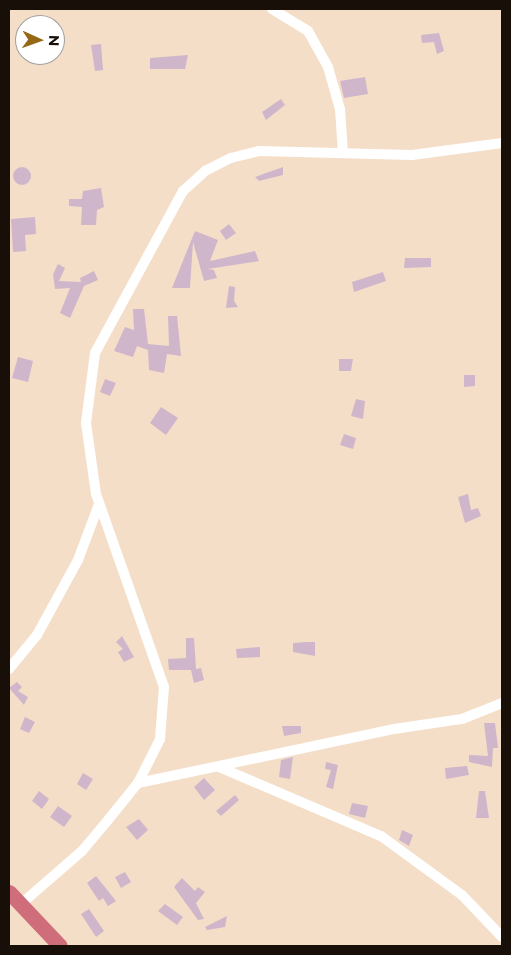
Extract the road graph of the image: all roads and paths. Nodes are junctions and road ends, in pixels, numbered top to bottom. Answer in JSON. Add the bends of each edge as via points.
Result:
{"nodes":[{"id":1,"x":272,"y":9,"type":"edge"},
{"id":2,"x":502,"y":143,"type":"edge"},
{"id":3,"x":343,"y":153,"type":"junction"},
{"id":4,"x":99,"y":504,"type":"junction"},
{"id":5,"x":9,"y":670,"type":"edge"},
{"id":6,"x":502,"y":703,"type":"edge"},
{"id":7,"x":218,"y":767,"type":"junction"},
{"id":8,"x":138,"y":783,"type":"junction"},
{"id":9,"x":9,"y":892,"type":"edge"},
{"id":10,"x":21,"y":904,"type":"junction"},
{"id":11,"x":502,"y":937,"type":"edge"},
{"id":12,"x":60,"y":946,"type":"edge"}],
"edges":[{"from":1,"to":3,"type":"street","via":[[308,31],[328,67],[340,109]]},
{"from":2,"to":3,"type":"street","via":[[412,155]]},
{"from":3,"to":4,"type":"street","via":[[259,151],[230,158],[204,171],[183,191],[95,353],[86,424]]},
{"from":4,"to":5,"type":"street","via":[[78,560],[37,635]]},
{"from":4,"to":8,"type":"street","via":[[164,687],[160,739]]},
{"from":6,"to":7,"type":"street","via":[[462,719],[394,728]]},
{"from":7,"to":8,"type":"street"},
{"from":7,"to":11,"type":"street","via":[[381,836],[462,896]]},
{"from":8,"to":10,"type":"street","via":[[82,851]]},
{"from":9,"to":10,"type":"highway"},
{"from":10,"to":12,"type":"highway"}]}
